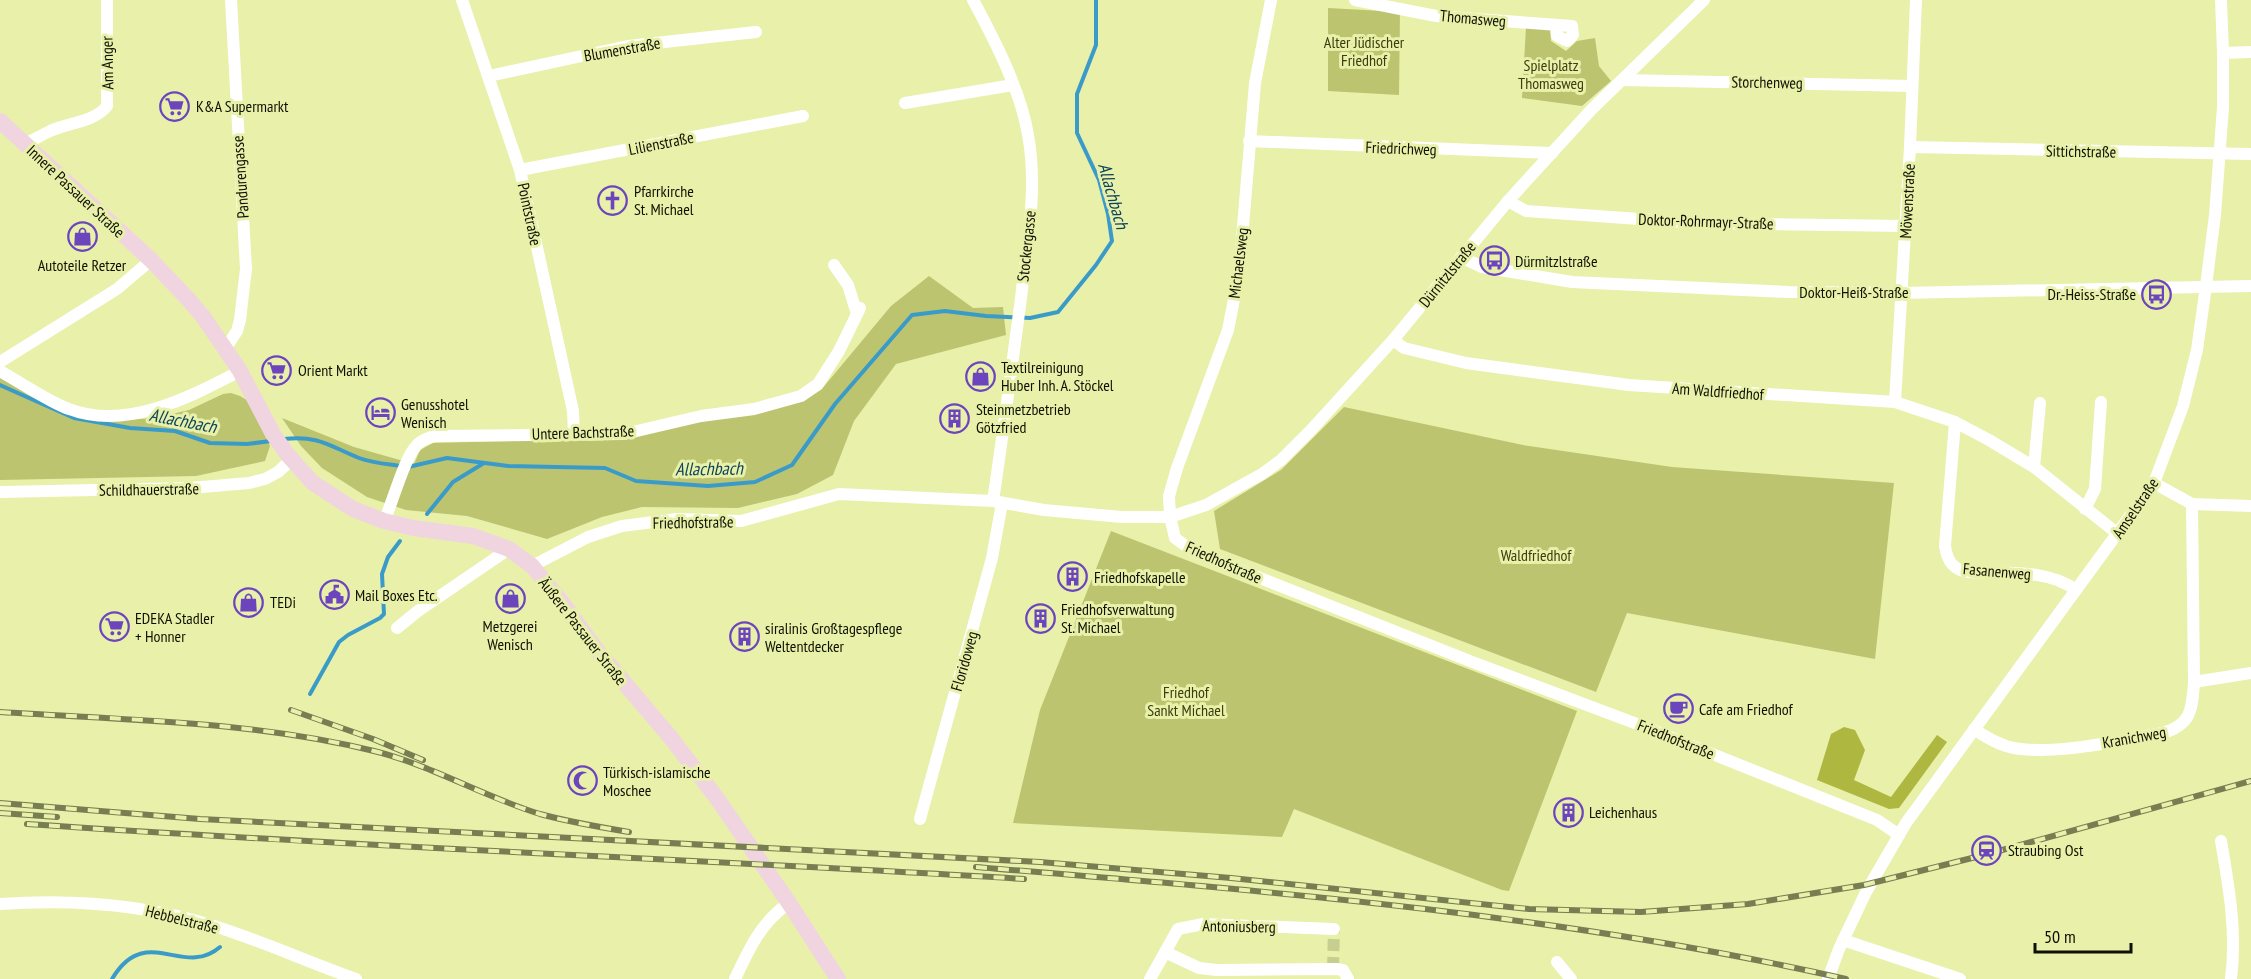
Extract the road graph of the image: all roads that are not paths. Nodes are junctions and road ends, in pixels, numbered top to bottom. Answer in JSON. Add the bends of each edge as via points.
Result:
{"nodes":[{"id":1,"x":106,"y":0,"type":"edge"},
{"id":2,"x":231,"y":0,"type":"edge"},
{"id":3,"x":462,"y":0,"type":"edge"},
{"id":4,"x":973,"y":0,"type":"edge"},
{"id":5,"x":1271,"y":0,"type":"edge"},
{"id":6,"x":1355,"y":0,"type":"edge"},
{"id":7,"x":1704,"y":0,"type":"edge"},
{"id":8,"x":1916,"y":0,"type":"edge"},
{"id":9,"x":2221,"y":0,"type":"edge"},
{"id":10,"x":1556,"y":25,"type":"dead end"},
{"id":11,"x":756,"y":32,"type":"dead end"},
{"id":12,"x":2251,"y":52,"type":"edge"},
{"id":13,"x":2223,"y":53,"type":"junction"},
{"id":14,"x":489,"y":76,"type":"junction"},
{"id":15,"x":1622,"y":80,"type":"junction"},
{"id":16,"x":1013,"y":85,"type":"junction"},
{"id":17,"x":1912,"y":86,"type":"junction"},
{"id":18,"x":905,"y":103,"type":"dead end"},
{"id":19,"x":803,"y":116,"type":"dead end"},
{"id":20,"x":0,"y":121,"type":"edge"},
{"id":21,"x":1249,"y":141,"type":"junction"},
{"id":22,"x":25,"y":144,"type":"junction"},
{"id":23,"x":1910,"y":147,"type":"junction"},
{"id":24,"x":1552,"y":153,"type":"junction"},
{"id":25,"x":2220,"y":154,"type":"junction"},
{"id":26,"x":2251,"y":154,"type":"edge"},
{"id":27,"x":520,"y":170,"type":"junction"},
{"id":28,"x":1508,"y":201,"type":"junction"},
{"id":29,"x":1906,"y":226,"type":"junction"},
{"id":30,"x":1461,"y":257,"type":"junction"},
{"id":31,"x":151,"y":260,"type":"junction"},
{"id":32,"x":834,"y":265,"type":"dead end"},
{"id":33,"x":2206,"y":286,"type":"junction"},
{"id":34,"x":2251,"y":286,"type":"edge"},
{"id":35,"x":1901,"y":293,"type":"junction"},
{"id":36,"x":1393,"y":340,"type":"junction"},
{"id":37,"x":225,"y":349,"type":"junction"},
{"id":38,"x":0,"y":362,"type":"edge"},
{"id":39,"x":0,"y":371,"type":"edge"},
{"id":40,"x":240,"y":371,"type":"junction"},
{"id":41,"x":250,"y":391,"type":"joint"},
{"id":42,"x":1895,"y":402,"type":"junction"},
{"id":43,"x":2101,"y":402,"type":"dead end"},
{"id":44,"x":2040,"y":403,"type":"dead end"},
{"id":45,"x":1955,"y":422,"type":"junction"},
{"id":46,"x":574,"y":434,"type":"junction"},
{"id":47,"x":289,"y":457,"type":"junction"},
{"id":48,"x":2034,"y":468,"type":"junction"},
{"id":49,"x":2154,"y":483,"type":"junction"},
{"id":50,"x":0,"y":492,"type":"edge"},
{"id":51,"x":998,"y":502,"type":"junction"},
{"id":52,"x":2192,"y":504,"type":"junction"},
{"id":53,"x":2251,"y":506,"type":"edge"},
{"id":54,"x":2085,"y":509,"type":"junction"},
{"id":55,"x":1170,"y":517,"type":"junction"},
{"id":56,"x":384,"y":521,"type":"junction"},
{"id":57,"x":2118,"y":534,"type":"junction"},
{"id":58,"x":508,"y":549,"type":"junction"},
{"id":59,"x":532,"y":566,"type":"junction"},
{"id":60,"x":2076,"y":590,"type":"junction"},
{"id":61,"x":397,"y":628,"type":"dead end"},
{"id":62,"x":2251,"y":673,"type":"edge"},
{"id":63,"x":2194,"y":682,"type":"junction"},
{"id":64,"x":1974,"y":729,"type":"junction"},
{"id":65,"x":920,"y":819,"type":"dead end"},
{"id":66,"x":1899,"y":835,"type":"junction"},
{"id":67,"x":2221,"y":841,"type":"dead end"},
{"id":68,"x":789,"y":903,"type":"junction"},
{"id":69,"x":0,"y":904,"type":"edge"},
{"id":70,"x":1334,"y":929,"type":"dead end"},
{"id":71,"x":1841,"y":944,"type":"junction"},
{"id":72,"x":1165,"y":952,"type":"junction"},
{"id":73,"x":1557,"y":962,"type":"dead end"},
{"id":74,"x":1240,"y":974,"type":"edge"},
{"id":75,"x":356,"y":979,"type":"edge"},
{"id":76,"x":735,"y":979,"type":"edge"},
{"id":77,"x":838,"y":979,"type":"edge"},
{"id":78,"x":1150,"y":979,"type":"edge"},
{"id":79,"x":1348,"y":979,"type":"edge"},
{"id":80,"x":1571,"y":979,"type":"edge"},
{"id":81,"x":1828,"y":979,"type":"edge"},
{"id":82,"x":1960,"y":979,"type":"edge"},
{"id":83,"x":2231,"y":979,"type":"edge"}],
"edges":[{"from":1,"to":22,"type":"street","name":"Am Anger","via":[[107,106],[94,116],[51,130]]},
{"from":2,"to":37,"type":"street","name":"Pandurengasse","via":[[246,269],[240,320]]},
{"from":3,"to":14,"type":"street","name":"Pointstraße"},
{"from":4,"to":16,"type":"street","name":"Stockergasse"},
{"from":5,"to":21,"type":"street","name":"Michaelsweg","via":[[1255,82]]},
{"from":6,"to":10,"type":"street","name":"Thomasweg","via":[[1436,16]]},
{"from":7,"to":15,"type":"street","name":"Dürnitzlstraße"},
{"from":8,"to":17,"type":"street","name":"Möwenstraße"},
{"from":9,"to":13,"type":"street","name":"Amselstraße"},
{"from":11,"to":14,"type":"street","name":"Blumenstraße","via":[[640,44]]},
{"from":12,"to":13,"type":"street"},
{"from":13,"to":25,"type":"street","name":"Amselstraße"},
{"from":14,"to":27,"type":"street","name":"Pointstraße"},
{"from":15,"to":17,"type":"street","name":"Storchenweg"},
{"from":15,"to":24,"type":"street","name":"Dürnitzlstraße"},
{"from":16,"to":18,"type":"street"},
{"from":16,"to":51,"type":"street","name":"Stockergasse","via":[[1028,134],[1031,200]]},
{"from":17,"to":23,"type":"street","name":"Möwenstraße"},
{"from":19,"to":27,"type":"street","name":"Lilienstraße"},
{"from":20,"to":22,"type":"main road","name":"Innere Passauer Straße"},
{"from":21,"to":24,"type":"street","name":"Friedrichweg"},
{"from":21,"to":55,"type":"street","name":"Michaelsweg","via":[[1239,274],[1228,330],[1177,468],[1169,496]]},
{"from":22,"to":31,"type":"main road","name":"Innere Passauer Straße"},
{"from":23,"to":25,"type":"street","name":"Sittichstraße"},
{"from":23,"to":29,"type":"street","name":"Möwenstraße"},
{"from":24,"to":28,"type":"street","name":"Dürnitzlstraße"},
{"from":25,"to":26,"type":"street","name":"Sittichstraße"},
{"from":25,"to":33,"type":"street","name":"Amselstraße"},
{"from":27,"to":46,"type":"street","name":"Pointstraße","via":[[573,411]]},
{"from":28,"to":29,"type":"street","name":"Doktor-Rohrmayr-Straße","via":[[1526,211],[1696,223]]},
{"from":28,"to":30,"type":"street","name":"Dürnitzlstraße"},
{"from":29,"to":35,"type":"street","name":"Möwenstraße"},
{"from":30,"to":35,"type":"street","name":"Doktor-Heiß-Straße","via":[[1482,267],[1572,282]]},
{"from":30,"to":36,"type":"street","name":"Dürnitzlstraße"},
{"from":31,"to":37,"type":"main road","name":"Innere Passauer Straße","via":[[204,318]]},
{"from":31,"to":38,"type":"street","via":[[117,289]]},
{"from":32,"to":46,"type":"street","name":"Untere Bachstraße","via":[[859,311],[818,384],[801,396],[624,434]]},
{"from":33,"to":34,"type":"street","name":"Doktor-Heiß-Straße"},
{"from":33,"to":35,"type":"street","name":"Doktor-Heiß-Straße"},
{"from":33,"to":49,"type":"street","name":"Amselstraße","via":[[2197,350],[2183,406]]},
{"from":35,"to":42,"type":"street","name":"Möwenstraße"},
{"from":36,"to":42,"type":"street","name":"Am Waldfriedhof","via":[[1404,348],[1466,363],[1629,386]]},
{"from":36,"to":55,"type":"street","name":"Dürnitzlstraße","via":[[1281,460],[1233,491]]},
{"from":37,"to":40,"type":"main road","name":"Innere Passauer Straße"},
{"from":39,"to":40,"type":"street","via":[[69,410],[107,415],[153,410]]},
{"from":40,"to":41,"type":"main road","name":"Innere Passauer Straße"},
{"from":41,"to":47,"type":"main road","name":"Äußere Passauer Straße"},
{"from":42,"to":45,"type":"street","name":"Am Waldfriedhof"},
{"from":43,"to":54,"type":"street","via":[[2095,489]]},
{"from":44,"to":48,"type":"street"},
{"from":45,"to":48,"type":"street","name":"Am Waldfriedhof"},
{"from":45,"to":60,"type":"street","name":"Fasanenweg","via":[[1945,546],[1950,563],[1959,571],[2042,575]]},
{"from":46,"to":56,"type":"street","name":"Untere Bachstraße","via":[[434,436],[423,440],[415,446]]},
{"from":47,"to":50,"type":"street","name":"Schildhauerstraße","via":[[278,472],[249,483]]},
{"from":47,"to":56,"type":"main road","name":"Äußere Passauer Straße","via":[[338,501]]},
{"from":48,"to":54,"type":"street","name":"Am Waldfriedhof"},
{"from":49,"to":52,"type":"street"},
{"from":49,"to":57,"type":"street","name":"Amselstraße"},
{"from":51,"to":55,"type":"street","name":"Friedhofstraße","via":[[1122,517]]},
{"from":51,"to":59,"type":"street","name":"Friedhofstraße","via":[[839,494],[741,521],[677,519],[622,526],[588,537]]},
{"from":51,"to":65,"type":"street","name":"Floridoweg","via":[[992,558]]},
{"from":52,"to":53,"type":"street"},
{"from":52,"to":63,"type":"street","name":"Kranichweg"},
{"from":54,"to":57,"type":"street","name":"Am Waldfriedhof"},
{"from":55,"to":66,"type":"street","name":"Friedhofstraße","via":[[1175,538],[1194,552],[1637,723],[1877,820]]},
{"from":56,"to":58,"type":"main road","name":"Äußere Passauer Straße","via":[[472,536]]},
{"from":57,"to":60,"type":"street","name":"Amselstraße"},
{"from":58,"to":59,"type":"main road","name":"Äußere Passauer Straße"},
{"from":58,"to":61,"type":"street"},
{"from":59,"to":68,"type":"main road","name":"Äußere Passauer Straße","via":[[716,797]]},
{"from":60,"to":64,"type":"street","name":"Amselstraße"},
{"from":62,"to":63,"type":"street"},
{"from":63,"to":64,"type":"street","name":"Kranichweg","via":[[2190,714],[2183,724],[2163,733],[2040,751],[2007,746]]},
{"from":64,"to":66,"type":"street","name":"Amselstraße"},
{"from":66,"to":71,"type":"street","name":"Amselstraße"},
{"from":67,"to":83,"type":"street","via":[[2232,908]]},
{"from":68,"to":76,"type":"street","via":[[760,929]]},
{"from":68,"to":77,"type":"main road","name":"Äußere Passauer Straße"},
{"from":69,"to":75,"type":"street","name":"Hebbelstraße","via":[[69,902],[140,909],[212,925]]},
{"from":70,"to":72,"type":"street","name":"Antoniusberg","via":[[1186,926],[1178,929]]},
{"from":71,"to":81,"type":"street","name":"Amselstraße"},
{"from":71,"to":82,"type":"street"},
{"from":72,"to":74,"type":"street","via":[[1199,968]]},
{"from":72,"to":78,"type":"street","name":"Antoniusberg"},
{"from":73,"to":80,"type":"street"},
{"from":74,"to":79,"type":"street","via":[[1337,969]]}]}
